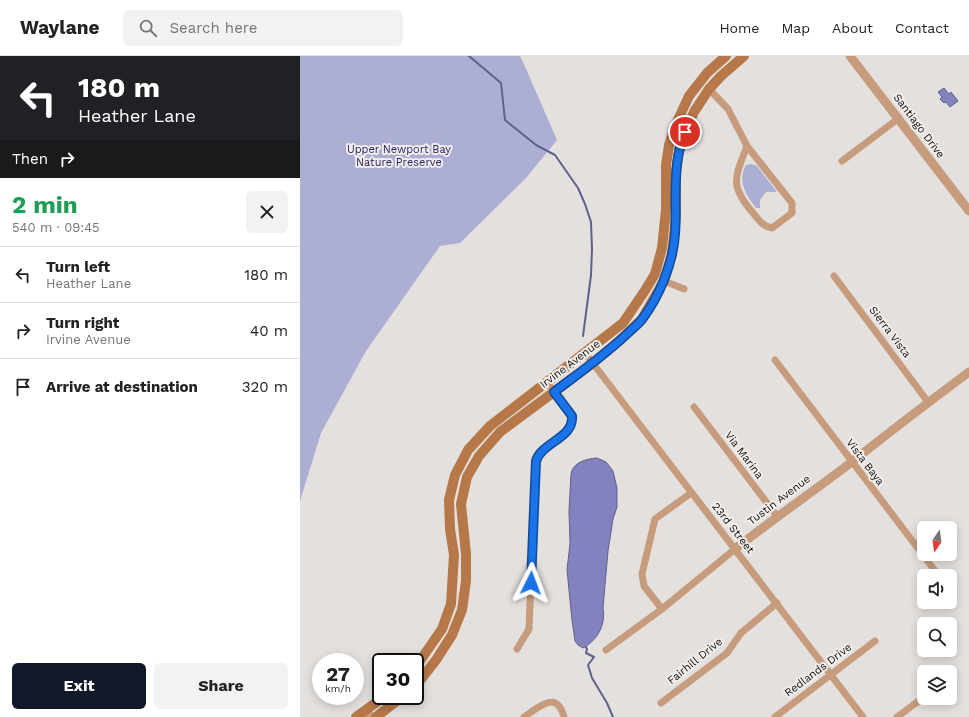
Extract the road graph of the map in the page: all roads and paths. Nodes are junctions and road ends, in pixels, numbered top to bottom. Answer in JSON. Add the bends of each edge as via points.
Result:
{"nodes":[{"id":1,"x":726,"y":56,"type":"edge"},
{"id":2,"x":734,"y":56,"type":"edge"},
{"id":3,"x":744,"y":56,"type":"edge"},
{"id":4,"x":850,"y":56,"type":"edge"},
{"id":5,"x":709,"y":89,"type":"junction"},
{"id":6,"x":898,"y":118,"type":"junction"},
{"id":7,"x":747,"y":146,"type":"junction"},
{"id":8,"x":842,"y":161,"type":"dead end"},
{"id":9,"x":969,"y":211,"type":"edge"},
{"id":10,"x":834,"y":276,"type":"dead end"},
{"id":11,"x":664,"y":281,"type":"junction"},
{"id":12,"x":684,"y":288,"type":"dead end"},
{"id":13,"x":585,"y":353,"type":"junction"},
{"id":14,"x":774,"y":360,"type":"dead end"},
{"id":15,"x":593,"y":363,"type":"junction"},
{"id":16,"x":969,"y":373,"type":"edge"},
{"id":17,"x":547,"y":382,"type":"junction"},
{"id":18,"x":554,"y":392,"type":"junction"},
{"id":19,"x":928,"y":402,"type":"junction"},
{"id":20,"x":694,"y":407,"type":"dead end"},
{"id":21,"x":852,"y":462,"type":"junction"},
{"id":22,"x":691,"y":493,"type":"junction"},
{"id":23,"x":777,"y":516,"type":"junction"},
{"id":24,"x":735,"y":549,"type":"junction"},
{"id":25,"x":934,"y":569,"type":"edge"},
{"id":26,"x":777,"y":603,"type":"junction"},
{"id":27,"x":662,"y":609,"type":"junction"},
{"id":28,"x":875,"y":641,"type":"dead end"},
{"id":29,"x":517,"y":649,"type":"dead end"},
{"id":30,"x":606,"y":650,"type":"dead end"},
{"id":31,"x":424,"y":655,"type":"edge"},
{"id":32,"x":424,"y":675,"type":"edge"},
{"id":33,"x":831,"y":675,"type":"junction"},
{"id":34,"x":917,"y":702,"type":"edge"},
{"id":35,"x":661,"y":703,"type":"dead end"},
{"id":36,"x":376,"y":705,"type":"edge"},
{"id":37,"x":391,"y":705,"type":"edge"},
{"id":38,"x":368,"y":714,"type":"edge"},
{"id":39,"x":356,"y":717,"type":"edge"},
{"id":40,"x":376,"y":717,"type":"edge"},
{"id":41,"x":524,"y":717,"type":"edge"},
{"id":42,"x":564,"y":717,"type":"edge"},
{"id":43,"x":775,"y":717,"type":"edge"},
{"id":44,"x":863,"y":717,"type":"edge"},
{"id":45,"x":897,"y":717,"type":"edge"}],
"edges":[{"from":1,"to":13,"type":"main road","name":"Irvine Avenue","via":[[707,73],[689,96],[669,145],[666,165],[665,230],[655,274],[623,323]]},
{"from":2,"to":5,"type":"main road","via":[[712,75],[709,79]]},
{"from":3,"to":5,"type":"main road","name":"Irvine Avenue"},
{"from":4,"to":6,"type":"street","name":"Santiago Drive"},
{"from":5,"to":7,"type":"street","via":[[728,109]]},
{"from":5,"to":11,"type":"main road","name":"Irvine Avenue","via":[[694,112],[679,151],[676,171],[675,236]]},
{"from":6,"to":8,"type":"street"},
{"from":6,"to":9,"type":"street","name":"Santiago Drive"},
{"from":7,"to":7,"type":"street","via":[[736,179],[737,189],[741,199],[764,226],[772,228],[792,212],[792,203]]},
{"from":10,"to":19,"type":"street","name":"Sierra Vista"},
{"from":11,"to":12,"type":"street"},
{"from":11,"to":15,"type":"main road","name":"Irvine Avenue","via":[[642,319]]},
{"from":13,"to":15,"type":"street","name":"23rd Street"},
{"from":13,"to":17,"type":"main road","name":"Irvine Avenue"},
{"from":14,"to":21,"type":"street","name":"Vista Baya"},
{"from":15,"to":18,"type":"main road","name":"Irvine Avenue"},
{"from":15,"to":22,"type":"street","name":"23rd Street"},
{"from":16,"to":19,"type":"street","name":"Tustin Avenue"},
{"from":17,"to":18,"type":"street"},
{"from":17,"to":31,"type":"main road","name":"Irvine Avenue","via":[[490,426],[468,450],[454,475],[450,500],[450,529],[454,555],[452,604],[442,629]]},
{"from":18,"to":29,"type":"street","via":[[573,421],[570,429],[541,452],[536,461],[529,629]]},
{"from":18,"to":32,"type":"main road","name":"Irvine Avenue","via":[[500,432],[478,456],[467,477],[461,504],[466,554],[462,610],[452,635]]},
{"from":19,"to":21,"type":"street","name":"Tustin Avenue"},
{"from":20,"to":23,"type":"street","name":"Via Marina"},
{"from":21,"to":23,"type":"street","name":"Tustin Avenue"},
{"from":21,"to":25,"type":"street","name":"Vista Baya"},
{"from":22,"to":24,"type":"street","name":"23rd Street"},
{"from":22,"to":27,"type":"street","via":[[655,519],[642,574],[644,586]]},
{"from":23,"to":24,"type":"street","name":"Tustin Avenue"},
{"from":24,"to":26,"type":"street","name":"23rd Street"},
{"from":24,"to":27,"type":"street","name":"Tustin Avenue"},
{"from":26,"to":33,"type":"street","name":"23rd Street"},
{"from":26,"to":35,"type":"street","name":"Fairhill Drive","via":[[742,633],[727,653]]},
{"from":27,"to":30,"type":"street","name":"Tustin Avenue"},
{"from":28,"to":33,"type":"street","name":"Redlands Drive"},
{"from":33,"to":43,"type":"street","name":"Redlands Drive"},
{"from":33,"to":44,"type":"street","name":"23rd Street"},
{"from":34,"to":45,"type":"street"},
{"from":36,"to":38,"type":"main road"},
{"from":37,"to":40,"type":"main road"},
{"from":38,"to":39,"type":"main road"},
{"from":41,"to":42,"type":"street","via":[[553,702],[558,704]]}]}
